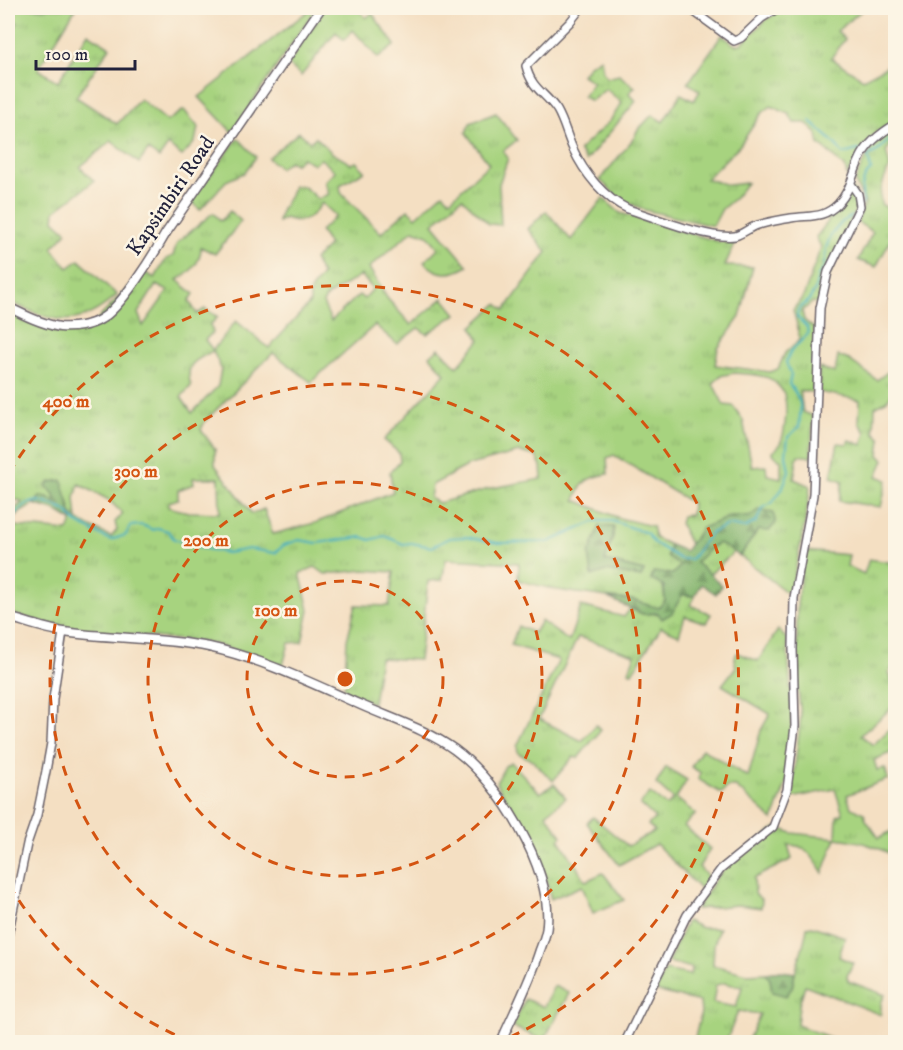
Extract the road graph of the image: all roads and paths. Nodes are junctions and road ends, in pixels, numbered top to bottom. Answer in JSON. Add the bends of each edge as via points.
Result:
{"nodes":[{"id":1,"x":321,"y":8,"type":"edge"},
{"id":2,"x":581,"y":8,"type":"edge"},
{"id":3,"x":689,"y":8,"type":"edge"},
{"id":4,"x":778,"y":8,"type":"edge"},
{"id":5,"x":896,"y":124,"type":"edge"},
{"id":6,"x":852,"y":184,"type":"junction"},
{"id":7,"x":8,"y":307,"type":"edge"},
{"id":8,"x":8,"y":617,"type":"edge"},
{"id":9,"x":63,"y":632,"type":"junction"},
{"id":10,"x":8,"y":935,"type":"edge"},
{"id":11,"x":501,"y":1042,"type":"edge"},
{"id":12,"x":625,"y":1042,"type":"edge"}],
"edges":[{"from":1,"to":7,"type":"street","name":"Kapsimbiri Road","via":[[150,260],[107,315],[92,323],[60,327]]},
{"from":2,"to":6,"type":"street","via":[[526,66],[537,90],[556,109],[594,182],[619,205],[694,230],[734,236],[759,225],[823,215]]},
{"from":3,"to":4,"type":"street","via":[[734,41]]},
{"from":5,"to":6,"type":"street","via":[[868,147]]},
{"from":6,"to":12,"type":"street","via":[[860,206],[828,272],[820,308],[813,495],[794,598],[795,726],[787,790],[773,827],[721,869],[687,915]]},
{"from":8,"to":9,"type":"street"},
{"from":9,"to":10,"type":"street","via":[[46,771]]},
{"from":9,"to":11,"type":"street","via":[[208,647],[266,663],[428,734],[471,763],[488,782],[529,846],[547,901],[544,937]]}]}
